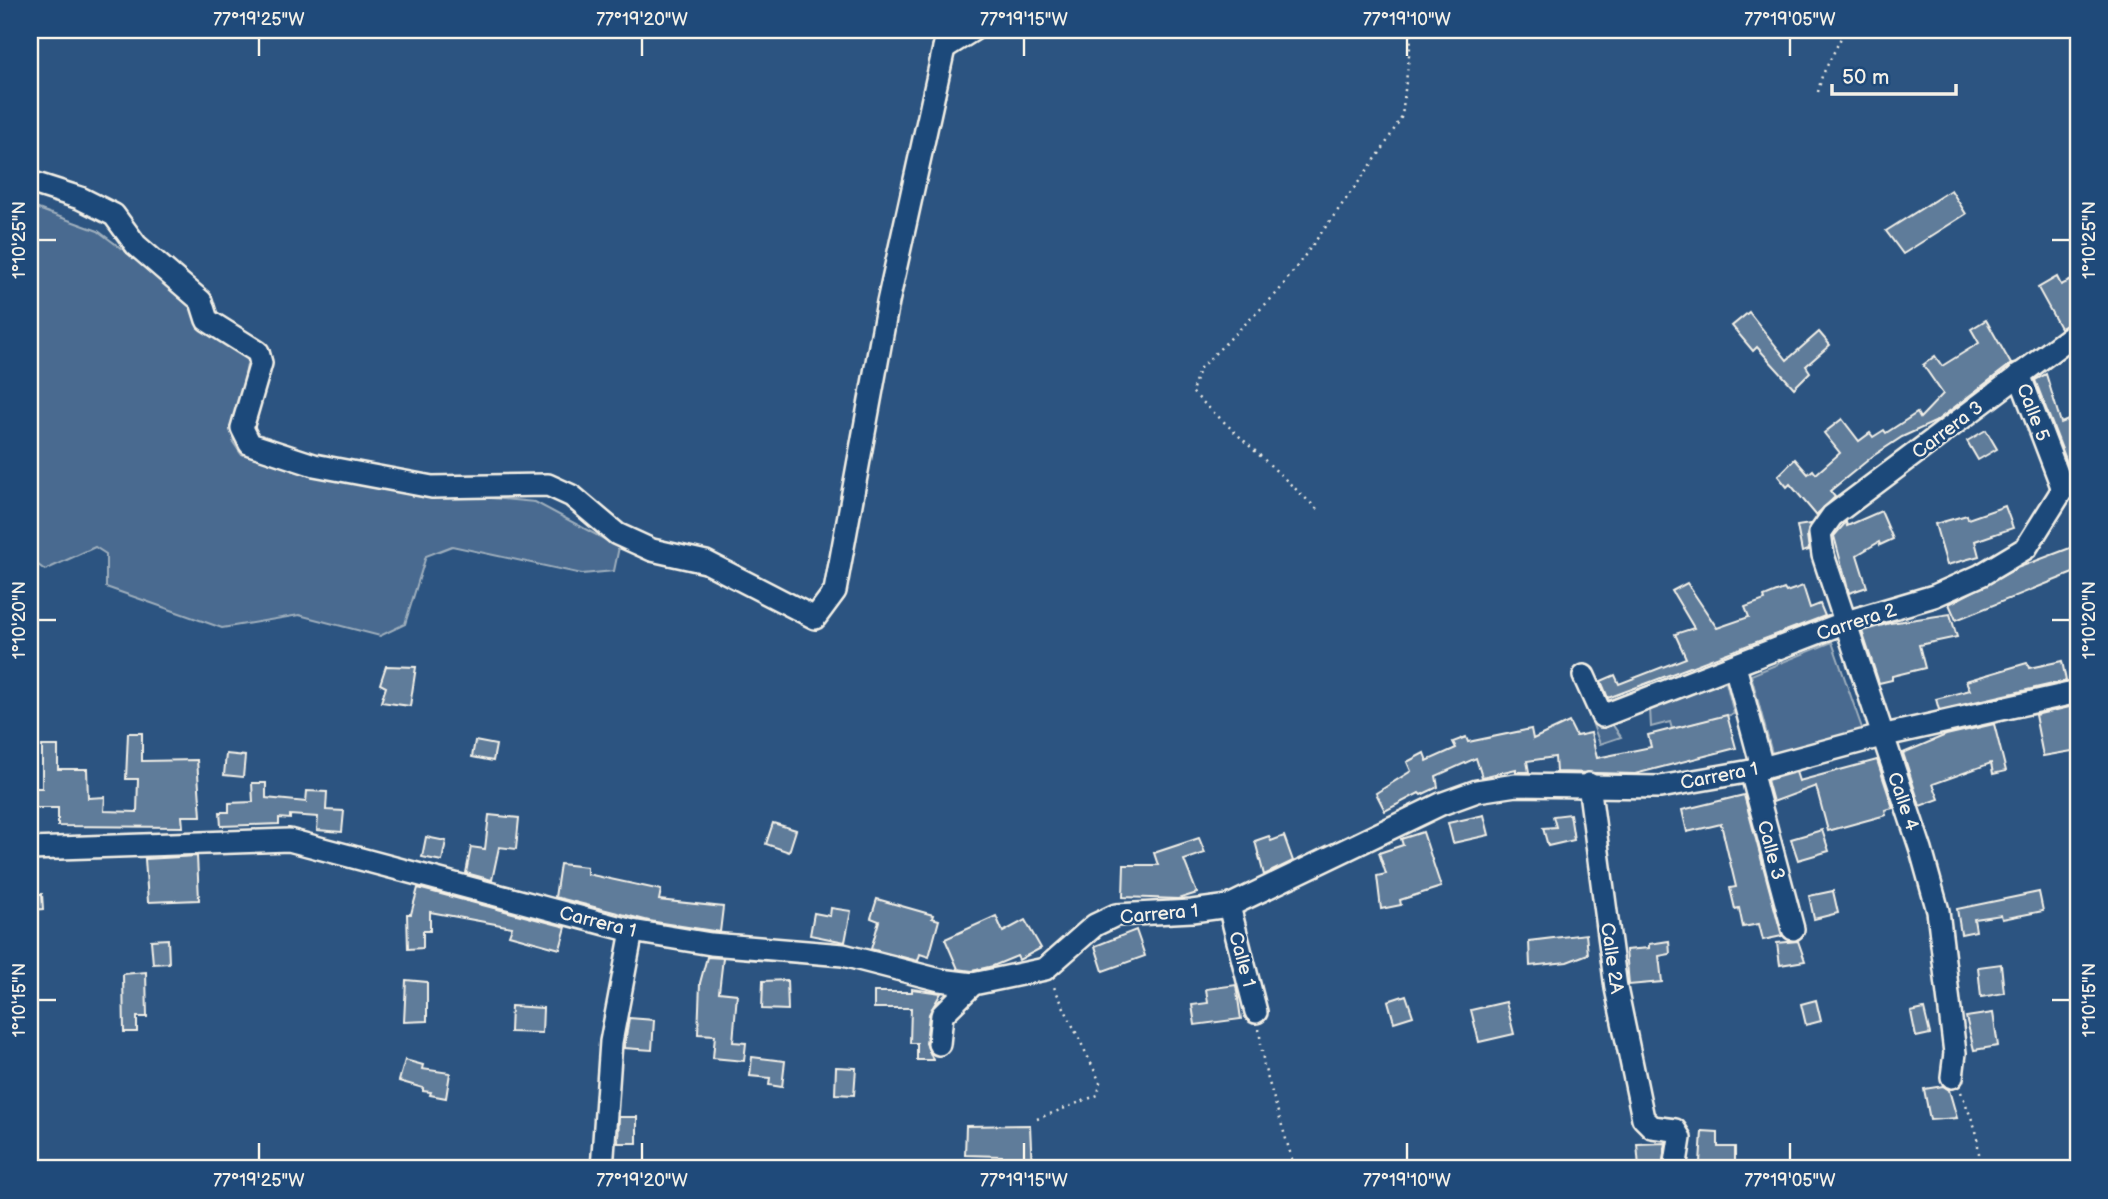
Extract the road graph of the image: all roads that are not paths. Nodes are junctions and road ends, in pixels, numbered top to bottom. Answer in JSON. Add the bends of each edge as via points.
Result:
{"nodes":[{"id":1,"x":973,"y":30,"type":"edge"},
{"id":2,"x":946,"y":39,"type":"edge"},
{"id":3,"x":30,"y":183,"type":"edge"},
{"id":4,"x":2078,"y":331,"type":"edge"},
{"id":5,"x":2019,"y":374,"type":"junction"},
{"id":6,"x":2071,"y":487,"type":"edge"},
{"id":7,"x":1820,"y":533,"type":"joint"},
{"id":8,"x":1846,"y":622,"type":"junction"},
{"id":9,"x":1735,"y":666,"type":"junction"},
{"id":10,"x":1584,"y":676,"type":"dead end"},
{"id":11,"x":2078,"y":692,"type":"edge"},
{"id":12,"x":1881,"y":736,"type":"junction"},
{"id":13,"x":1757,"y":769,"type":"junction"},
{"id":14,"x":1589,"y":785,"type":"junction"},
{"id":15,"x":30,"y":849,"type":"edge"},
{"id":16,"x":1229,"y":906,"type":"junction"},
{"id":17,"x":1793,"y":929,"type":"dead end"},
{"id":18,"x":632,"y":931,"type":"junction"},
{"id":19,"x":973,"y":984,"type":"junction"},
{"id":20,"x":1256,"y":1012,"type":"road end"},
{"id":21,"x":939,"y":1044,"type":"dead end"},
{"id":22,"x":1952,"y":1077,"type":"road end"},
{"id":23,"x":602,"y":1169,"type":"edge"},
{"id":24,"x":1675,"y":1169,"type":"edge"}],
"edges":[{"from":1,"to":2,"type":"street"},
{"from":2,"to":3,"type":"street","via":[[888,302],[835,591],[815,618],[706,562],[652,550],[617,534],[572,496],[548,485],[432,487],[314,466],[250,444],[242,428],[261,363],[258,352],[206,320],[201,301],[136,245],[114,215],[80,198]]},
{"from":4,"to":5,"type":"street","name":"Carrera 3"},
{"from":5,"to":6,"type":"street","name":"Calle 5"},
{"from":5,"to":7,"type":"street","name":"Carrera 3","via":[[1832,516]]},
{"from":6,"to":8,"type":"street","name":"Carrera 2","via":[[2026,548],[1981,575],[1934,596]]},
{"from":7,"to":8,"type":"street","name":"Calle 4"},
{"from":8,"to":9,"type":"street","name":"Carrera 2"},
{"from":8,"to":12,"type":"street","name":"Calle 4"},
{"from":9,"to":10,"type":"street","name":"Carrera 2","via":[[1602,716]]},
{"from":9,"to":13,"type":"street","name":"Calle 3"},
{"from":11,"to":12,"type":"street","name":"Carrera 1"},
{"from":12,"to":13,"type":"street","name":"Carrera 1"},
{"from":12,"to":22,"type":"street","name":"Calle 4","via":[[1938,911],[1955,1054]]},
{"from":13,"to":14,"type":"street","name":"Carrera 1","via":[[1660,787]]},
{"from":13,"to":17,"type":"street","name":"Calle 3"},
{"from":14,"to":16,"type":"street","name":"Carrera 1","via":[[1477,790]]},
{"from":14,"to":24,"type":"street","name":"Calle 2A","via":[[1616,988],[1643,1118],[1652,1127],[1675,1130],[1680,1138]]},
{"from":15,"to":18,"type":"street","name":"Carrera 1","via":[[289,840]]},
{"from":16,"to":19,"type":"street","name":"Carrera 1","via":[[1116,915],[1095,925],[1045,970]]},
{"from":16,"to":20,"type":"street","name":"Calle 1"},
{"from":18,"to":19,"type":"street","name":"Carrera 1","via":[[711,944],[843,955]]},
{"from":18,"to":23,"type":"street","via":[[611,1042]]},
{"from":19,"to":21,"type":"street","via":[[942,1015]]}]}
